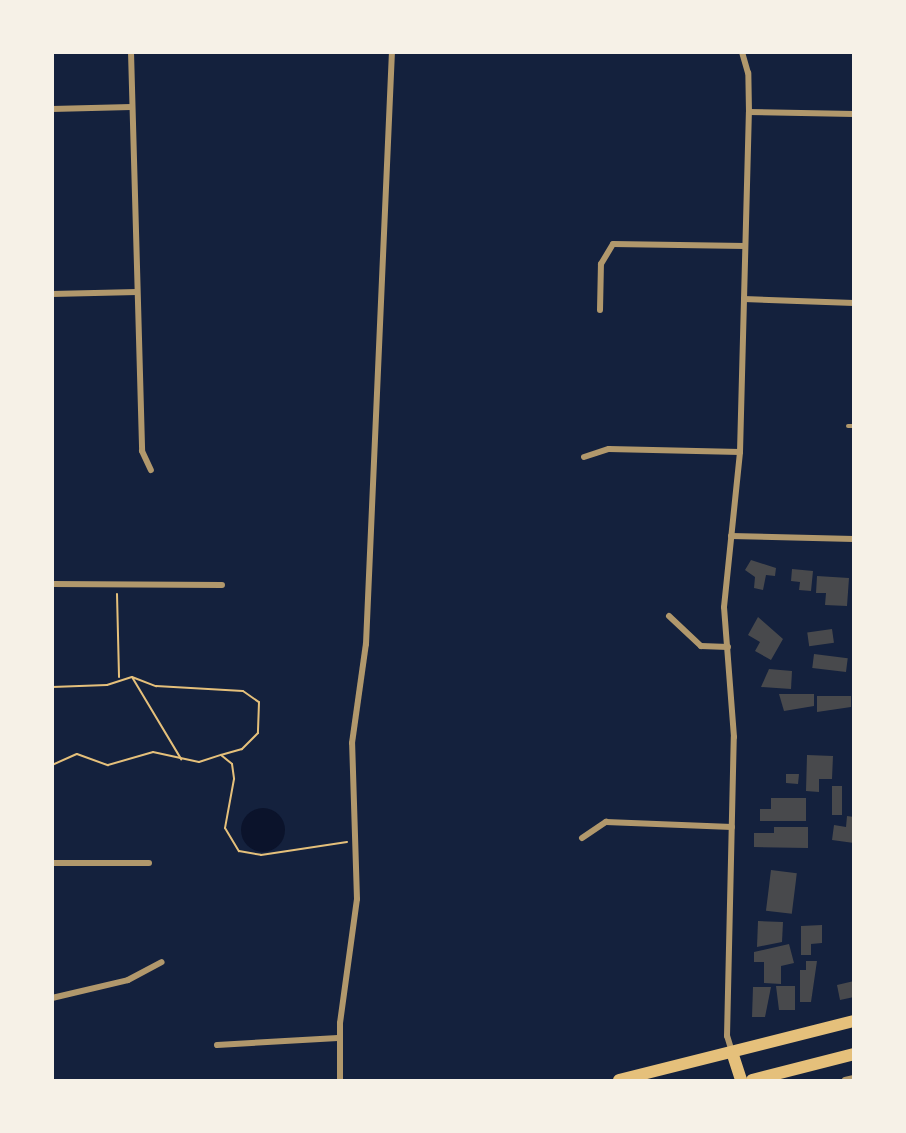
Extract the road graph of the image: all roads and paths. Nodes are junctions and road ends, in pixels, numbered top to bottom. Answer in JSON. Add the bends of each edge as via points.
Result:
{"nodes":[{"id":1,"x":131,"y":52,"type":"edge"},
{"id":2,"x":392,"y":52,"type":"edge"},
{"id":3,"x":742,"y":52,"type":"edge"},
{"id":4,"x":130,"y":107,"type":"junction"},
{"id":5,"x":52,"y":109,"type":"edge"},
{"id":6,"x":749,"y":112,"type":"junction"},
{"id":7,"x":854,"y":114,"type":"edge"},
{"id":8,"x":745,"y":246,"type":"junction"},
{"id":9,"x":137,"y":292,"type":"junction"},
{"id":10,"x":52,"y":294,"type":"edge"},
{"id":11,"x":744,"y":299,"type":"junction"},
{"id":12,"x":854,"y":303,"type":"edge"},
{"id":13,"x":600,"y":310,"type":"dead end"},
{"id":14,"x":848,"y":426,"type":"dead end"},
{"id":15,"x":854,"y":426,"type":"edge"},
{"id":16,"x":740,"y":452,"type":"junction"},
{"id":17,"x":584,"y":457,"type":"dead end"},
{"id":18,"x":151,"y":470,"type":"dead end"},
{"id":19,"x":732,"y":536,"type":"junction"},
{"id":20,"x":854,"y":539,"type":"edge"},
{"id":21,"x":52,"y":584,"type":"edge"},
{"id":22,"x":117,"y":584,"type":"junction"},
{"id":23,"x":222,"y":585,"type":"dead end"},
{"id":24,"x":669,"y":616,"type":"dead end"},
{"id":25,"x":728,"y":647,"type":"junction"},
{"id":26,"x":120,"y":677,"type":"junction"},
{"id":27,"x":132,"y":677,"type":"junction"},
{"id":28,"x":52,"y":687,"type":"edge"},
{"id":29,"x":221,"y":755,"type":"junction"},
{"id":30,"x":181,"y":759,"type":"junction"},
{"id":31,"x":52,"y":765,"type":"edge"},
{"id":32,"x":732,"y":828,"type":"junction"},
{"id":33,"x":582,"y":838,"type":"dead end"},
{"id":34,"x":357,"y":841,"type":"junction"},
{"id":35,"x":52,"y":863,"type":"edge"},
{"id":36,"x":149,"y":863,"type":"dead end"},
{"id":37,"x":162,"y":962,"type":"dead end"},
{"id":38,"x":52,"y":999,"type":"edge"},
{"id":39,"x":854,"y":1021,"type":"edge"},
{"id":40,"x":338,"y":1038,"type":"junction"},
{"id":41,"x":217,"y":1045,"type":"dead end"},
{"id":42,"x":732,"y":1052,"type":"junction"},
{"id":43,"x":854,"y":1054,"type":"edge"},
{"id":44,"x":854,"y":1078,"type":"edge"},
{"id":45,"x":340,"y":1080,"type":"edge"},
{"id":46,"x":619,"y":1080,"type":"edge"},
{"id":47,"x":741,"y":1080,"type":"edge"},
{"id":48,"x":752,"y":1080,"type":"edge"},
{"id":49,"x":845,"y":1080,"type":"edge"}],
"edges":[{"from":1,"to":4,"type":"street"},
{"from":2,"to":34,"type":"street","via":[[366,644],[352,743]]},
{"from":3,"to":6,"type":"street","via":[[748,73]]},
{"from":4,"to":5,"type":"street"},
{"from":4,"to":9,"type":"street"},
{"from":6,"to":7,"type":"street"},
{"from":6,"to":8,"type":"street"},
{"from":8,"to":11,"type":"street"},
{"from":8,"to":13,"type":"street","via":[[613,244],[601,264]]},
{"from":9,"to":10,"type":"street"},
{"from":9,"to":18,"type":"street","via":[[142,451]]},
{"from":11,"to":12,"type":"street"},
{"from":11,"to":16,"type":"street"},
{"from":14,"to":15,"type":"lane"},
{"from":16,"to":17,"type":"street","via":[[609,449]]},
{"from":16,"to":19,"type":"street"},
{"from":19,"to":20,"type":"street"},
{"from":19,"to":25,"type":"street","via":[[725,571]]},
{"from":21,"to":22,"type":"street"},
{"from":22,"to":23,"type":"street"},
{"from":22,"to":26,"type":"path"},
{"from":24,"to":25,"type":"street","via":[[701,646]]},
{"from":25,"to":32,"type":"street","via":[[733,682]]},
{"from":26,"to":27,"type":"path"},
{"from":26,"to":28,"type":"path","via":[[107,685]]},
{"from":27,"to":29,"type":"path","via":[[156,686],[243,691],[259,702],[258,733],[242,749]]},
{"from":27,"to":30,"type":"path"},
{"from":29,"to":30,"type":"path","via":[[199,762]]},
{"from":29,"to":34,"type":"path","via":[[232,764],[234,779],[225,828],[239,851],[270,855]]},
{"from":30,"to":31,"type":"path","via":[[153,752],[108,765],[77,754]]},
{"from":32,"to":33,"type":"street","via":[[606,822]]},
{"from":32,"to":42,"type":"street","via":[[727,1036]]},
{"from":34,"to":40,"type":"street","via":[[352,959]]},
{"from":35,"to":36,"type":"street"},
{"from":37,"to":38,"type":"street","via":[[128,980]]},
{"from":39,"to":42,"type":"main road"},
{"from":40,"to":41,"type":"street"},
{"from":40,"to":45,"type":"street"},
{"from":42,"to":46,"type":"main road"},
{"from":42,"to":47,"type":"main road"},
{"from":43,"to":48,"type":"main road"},
{"from":44,"to":49,"type":"street"}]}
